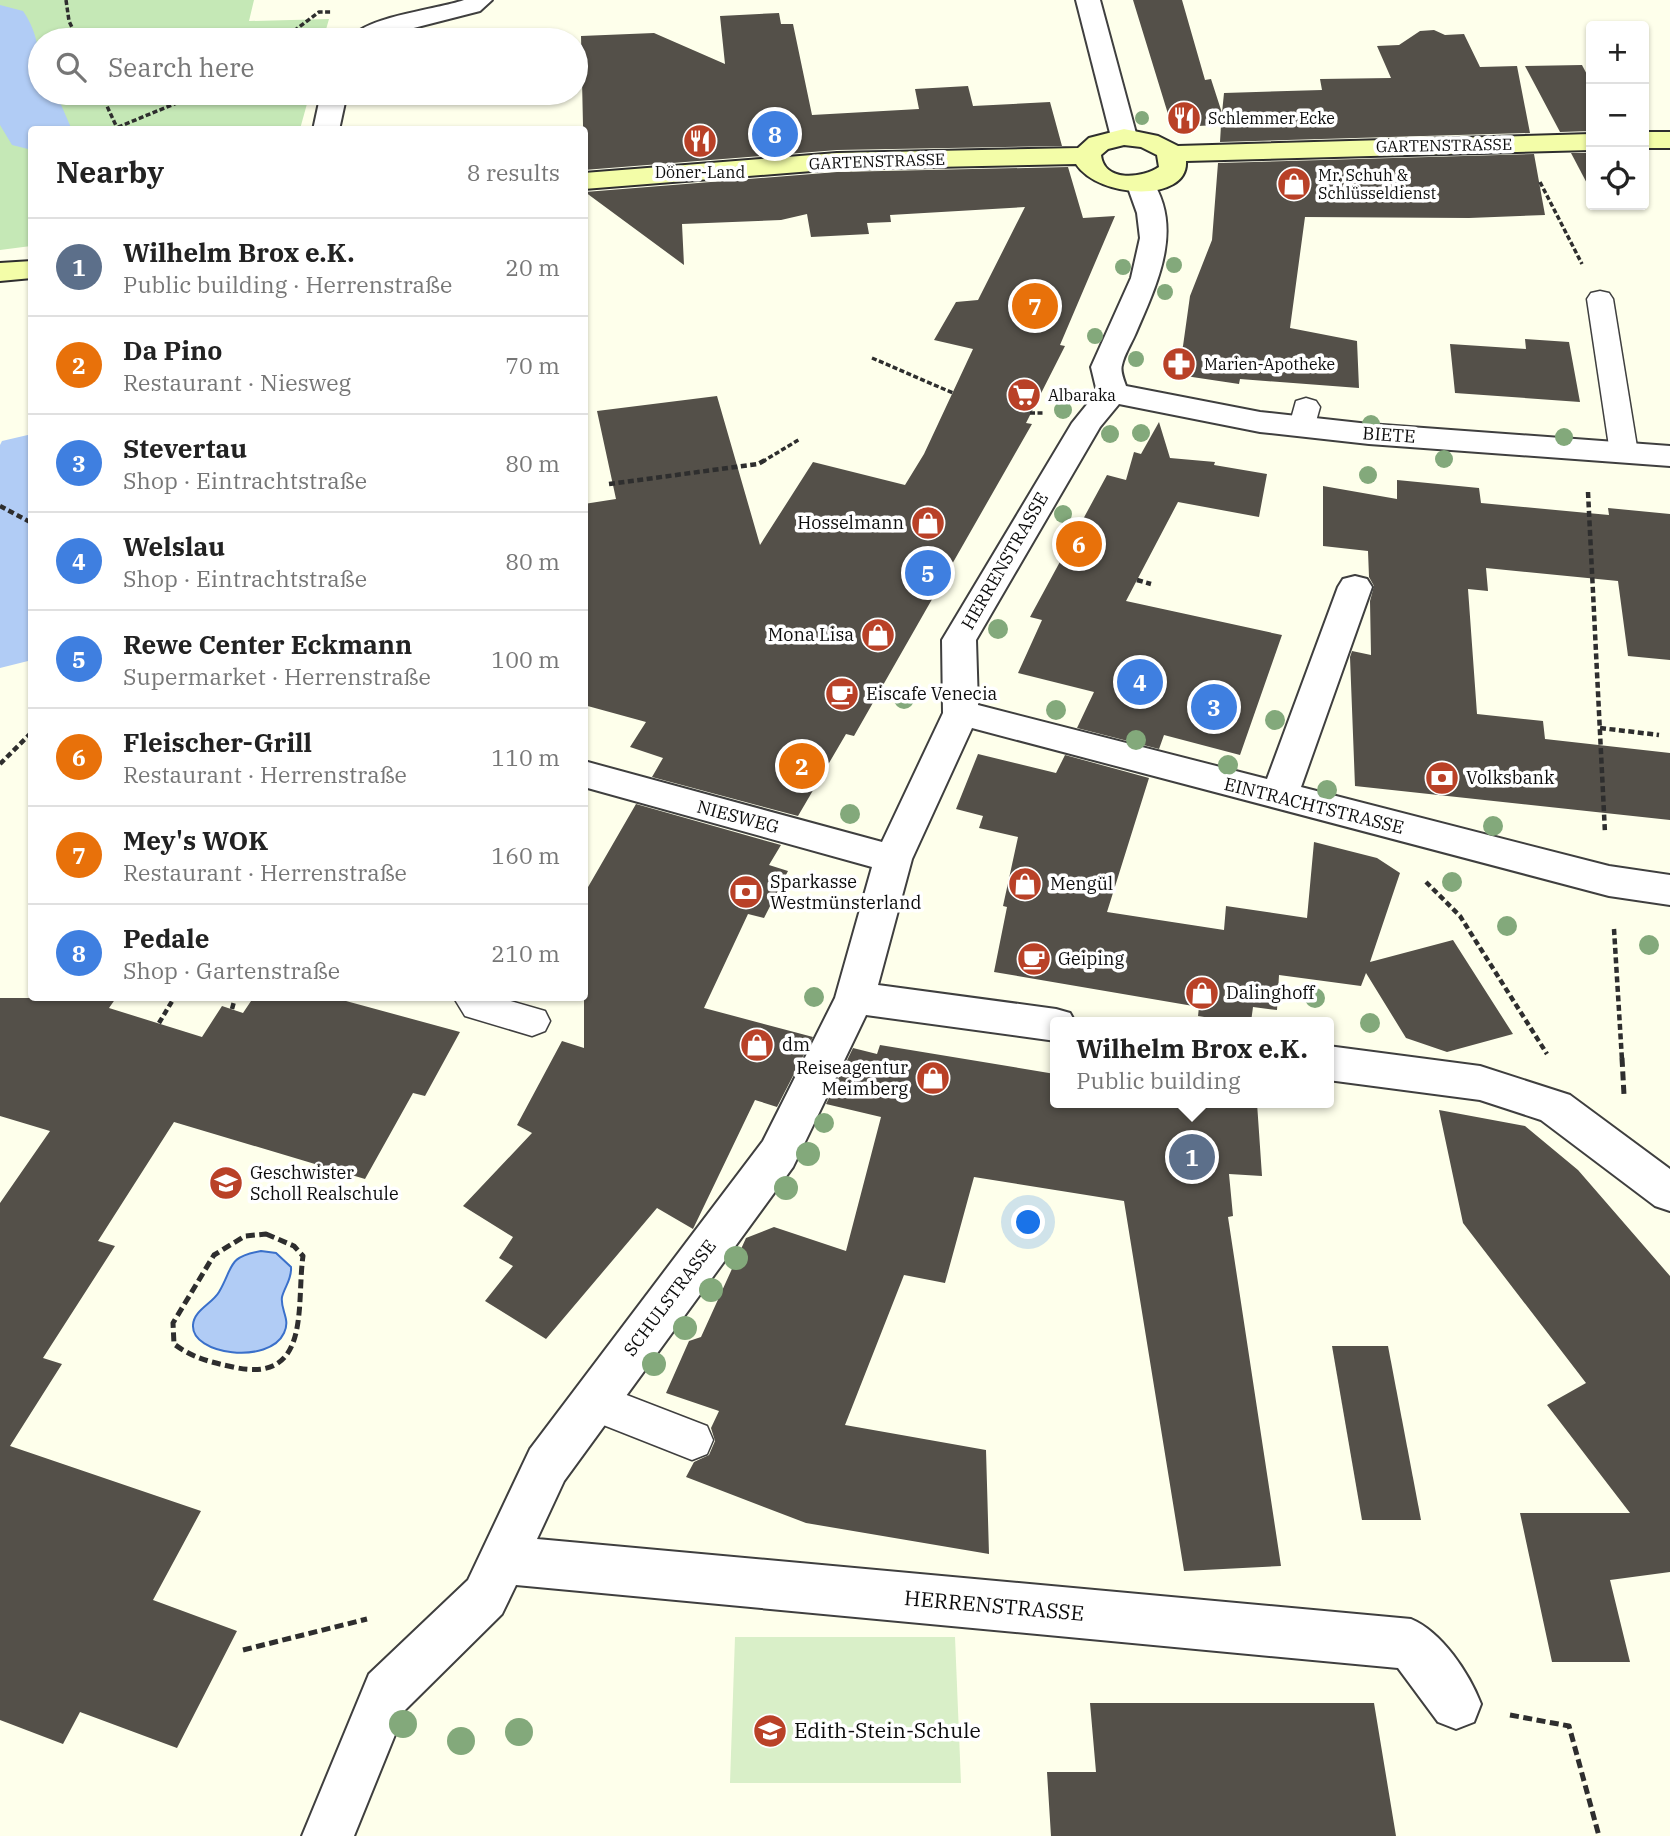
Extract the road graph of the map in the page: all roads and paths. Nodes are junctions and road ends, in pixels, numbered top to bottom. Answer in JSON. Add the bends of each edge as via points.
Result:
{"nodes":[{"id":1,"x":66,"y":0,"type":"edge"},
{"id":2,"x":481,"y":0,"type":"edge"},
{"id":3,"x":1088,"y":0,"type":"edge"},
{"id":4,"x":72,"y":28,"type":"edge"},
{"id":5,"x":387,"y":28,"type":"edge"},
{"id":6,"x":106,"y":105,"type":"edge"},
{"id":7,"x":174,"y":105,"type":"edge"},
{"id":8,"x":331,"y":105,"type":"edge"},
{"id":9,"x":116,"y":126,"type":"edge"},
{"id":10,"x":122,"y":126,"type":"edge"},
{"id":11,"x":327,"y":126,"type":"edge"},
{"id":12,"x":1124,"y":137,"type":"junction"},
{"id":13,"x":1649,"y":140,"type":"edge"},
{"id":14,"x":1670,"y":140,"type":"edge"},
{"id":15,"x":1586,"y":142,"type":"edge"},
{"id":16,"x":1520,"y":144,"type":"junction"},
{"id":17,"x":1172,"y":154,"type":"junction"},
{"id":18,"x":1086,"y":156,"type":"junction"},
{"id":19,"x":588,"y":181,"type":"edge"},
{"id":20,"x":1141,"y":185,"type":"junction"},
{"id":21,"x":28,"y":269,"type":"edge"},
{"id":22,"x":0,"y":272,"type":"edge"},
{"id":23,"x":1600,"y":299,"type":"joint"},
{"id":24,"x":872,"y":358,"type":"dead end"},
{"id":25,"x":953,"y":393,"type":"dead end"},
{"id":26,"x":1112,"y":393,"type":"junction"},
{"id":27,"x":1030,"y":413,"type":"dead end"},
{"id":28,"x":1044,"y":413,"type":"dead end"},
{"id":29,"x":800,"y":439,"type":"dead end"},
{"id":30,"x":1624,"y":453,"type":"junction"},
{"id":31,"x":1670,"y":456,"type":"edge"},
{"id":32,"x":1588,"y":482,"type":"dead end"},
{"id":33,"x":609,"y":484,"type":"dead end"},
{"id":34,"x":0,"y":506,"type":"edge"},
{"id":35,"x":28,"y":521,"type":"edge"},
{"id":36,"x":1137,"y":580,"type":"dead end"},
{"id":37,"x":1151,"y":584,"type":"dead end"},
{"id":38,"x":1355,"y":587,"type":"dead end"},
{"id":39,"x":961,"y":713,"type":"junction"},
{"id":40,"x":1600,"y":728,"type":"junction"},
{"id":41,"x":1659,"y":735,"type":"dead end"},
{"id":42,"x":28,"y":736,"type":"edge"},
{"id":43,"x":0,"y":764,"type":"edge"},
{"id":44,"x":588,"y":775,"type":"edge"},
{"id":45,"x":1279,"y":797,"type":"junction"},
{"id":46,"x":893,"y":859,"type":"junction"},
{"id":47,"x":1418,"y":873,"type":"dead end"},
{"id":48,"x":1609,"y":881,"type":"junction"},
{"id":49,"x":1670,"y":890,"type":"edge"},
{"id":50,"x":855,"y":998,"type":"junction"},
{"id":51,"x":172,"y":1001,"type":"edge"},
{"id":52,"x":234,"y":1001,"type":"edge"},
{"id":53,"x":474,"y":1001,"type":"edge"},
{"id":54,"x":232,"y":1009,"type":"dead end"},
{"id":55,"x":532,"y":1021,"type":"dead end"},
{"id":56,"x":159,"y":1023,"type":"dead end"},
{"id":57,"x":1050,"y":1024,"type":"edge"},
{"id":58,"x":1334,"y":1063,"type":"edge"},
{"id":59,"x":1555,"y":1107,"type":"junction"},
{"id":60,"x":1628,"y":1162,"type":"junction"},
{"id":61,"x":1670,"y":1193,"type":"edge"},
{"id":62,"x":172,"y":1336,"type":"joint"},
{"id":63,"x":593,"y":1401,"type":"junction"},
{"id":64,"x":692,"y":1440,"type":"dead end"},
{"id":65,"x":494,"y":1579,"type":"junction"},
{"id":66,"x":367,"y":1619,"type":"dead end"},
{"id":67,"x":243,"y":1650,"type":"dead end"},
{"id":68,"x":1456,"y":1704,"type":"joint"},
{"id":69,"x":328,"y":1836,"type":"edge"},
{"id":70,"x":1599,"y":1836,"type":"edge"}],
"edges":[{"from":1,"to":4,"type":"path"},
{"from":2,"to":5,"type":"street"},
{"from":3,"to":12,"type":"street"},
{"from":6,"to":9,"type":"path"},
{"from":7,"to":10,"type":"path"},
{"from":8,"to":11,"type":"street"},
{"from":12,"to":17,"type":"street","name":"GARTENSTRASSE","via":[[1152,142]]},
{"from":12,"to":18,"type":"street","name":"GARTENSTRASSE","via":[[1098,143]]},
{"from":13,"to":14,"type":"street"},
{"from":15,"to":16,"type":"street","name":"GARTENSTRASSE"},
{"from":16,"to":17,"type":"street","name":"GARTENSTRASSE"},
{"from":16,"to":23,"type":"path"},
{"from":17,"to":20,"type":"street","via":[[1175,162],[1166,177]]},
{"from":18,"to":19,"type":"street","name":"GARTENSTRASSE","via":[[837,161]]},
{"from":18,"to":20,"type":"street","via":[[1087,165],[1108,181]]},
{"from":20,"to":26,"type":"street","via":[[1154,238],[1145,278],[1106,368]]},
{"from":21,"to":22,"type":"street"},
{"from":23,"to":30,"type":"lane"},
{"from":24,"to":25,"type":"path"},
{"from":26,"to":30,"type":"street","name":"BIETE","via":[[1260,422],[1304,417]]},
{"from":26,"to":39,"type":"street","name":"HERRENSTRASSE","via":[[1087,423],[959,640]]},
{"from":27,"to":28,"type":"path"},
{"from":29,"to":33,"type":"path","via":[[758,464]]},
{"from":30,"to":31,"type":"street","name":"BIETE"},
{"from":32,"to":40,"type":"path"},
{"from":34,"to":35,"type":"path"},
{"from":36,"to":37,"type":"path"},
{"from":38,"to":45,"type":"street"},
{"from":39,"to":45,"type":"street","name":"EINTRACHTSTRASSE"},
{"from":39,"to":46,"type":"street","name":"HERRENSTRASSE"},
{"from":40,"to":41,"type":"path"},
{"from":40,"to":48,"type":"path"},
{"from":42,"to":43,"type":"path"},
{"from":44,"to":46,"type":"street","name":"NIESWEG"},
{"from":45,"to":48,"type":"street","name":"EINTRACHTSTRASSE"},
{"from":46,"to":50,"type":"street","name":"HERRENSTRASSE"},
{"from":47,"to":59,"type":"path","via":[[1460,916],[1548,1055]]},
{"from":48,"to":49,"type":"street","name":"EINTRACHTSTRASSE"},
{"from":48,"to":60,"type":"path"},
{"from":50,"to":57,"type":"street"},
{"from":50,"to":63,"type":"street","name":"SCHULSTRASSE","via":[[778,1154]]},
{"from":51,"to":56,"type":"path"},
{"from":52,"to":54,"type":"path"},
{"from":53,"to":55,"type":"lane"},
{"from":58,"to":59,"type":"street","via":[[1480,1083]]},
{"from":59,"to":60,"type":"street"},
{"from":60,"to":61,"type":"street"},
{"from":62,"to":62,"type":"path","via":[[173,1323],[209,1262],[228,1244],[266,1234],[294,1246],[303,1256],[298,1291],[301,1318],[283,1361],[251,1371],[222,1366],[181,1351]]},
{"from":63,"to":64,"type":"lane"},
{"from":63,"to":65,"type":"street","name":"SCHULSTRASSE","via":[[547,1465]]},
{"from":65,"to":68,"type":"street","name":"HERRENSTRASSE","via":[[1410,1644]]},
{"from":65,"to":69,"type":"street","via":[[387,1692]]},
{"from":66,"to":67,"type":"path"},
{"from":68,"to":70,"type":"path","via":[[1569,1726]]}]}
